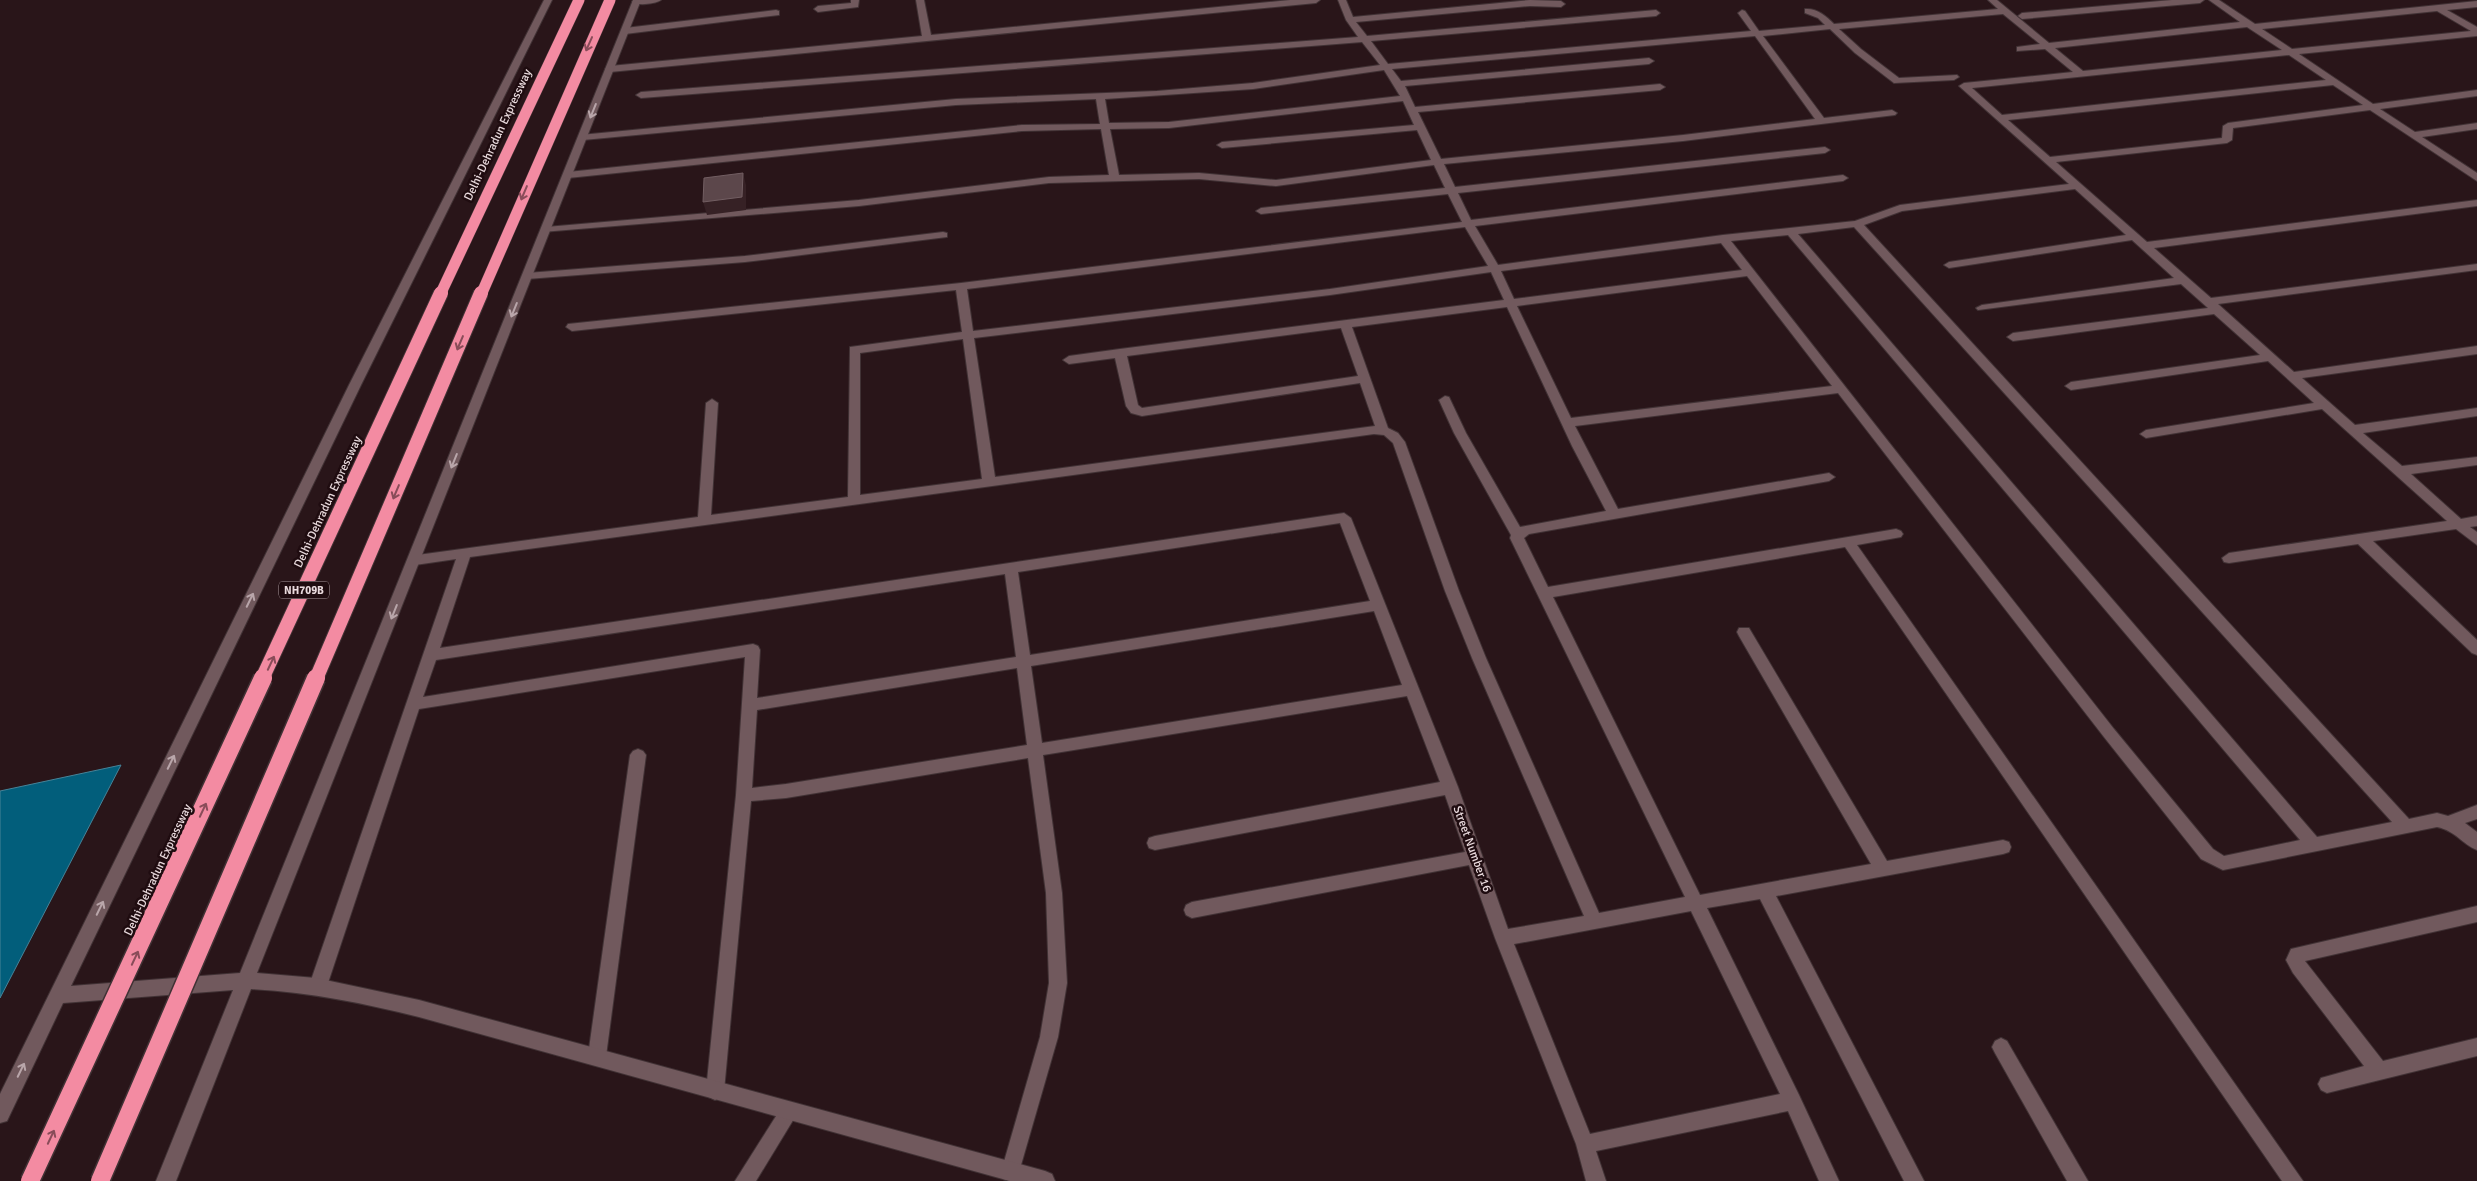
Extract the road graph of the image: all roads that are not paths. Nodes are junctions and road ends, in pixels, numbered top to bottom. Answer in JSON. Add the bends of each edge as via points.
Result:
{"nodes":[{"id":1,"x":548,"y":0,"type":"edge"},
{"id":2,"x":578,"y":0,"type":"edge"},
{"id":3,"x":610,"y":0,"type":"edge"},
{"id":4,"x":657,"y":0,"type":"edge"},
{"id":5,"x":855,"y":0,"type":"edge"},
{"id":6,"x":920,"y":0,"type":"edge"},
{"id":7,"x":1316,"y":0,"type":"edge"},
{"id":8,"x":1342,"y":0,"type":"edge"},
{"id":9,"x":1992,"y":0,"type":"edge"},
{"id":10,"x":2200,"y":0,"type":"edge"},
{"id":11,"x":2213,"y":0,"type":"edge"},
{"id":12,"x":2426,"y":0,"type":"edge"},
{"id":13,"x":636,"y":1,"type":"edge"},
{"id":14,"x":1561,"y":4,"type":"dead end"},
{"id":15,"x":2477,"y":4,"type":"edge"},
{"id":16,"x":818,"y":8,"type":"dead end"},
{"id":17,"x":2439,"y":8,"type":"junction"},
{"id":18,"x":1808,"y":11,"type":"dead end"},
{"id":19,"x":2005,"y":11,"type":"junction"},
{"id":20,"x":776,"y":13,"type":"dead end"},
{"id":21,"x":1656,"y":13,"type":"dead end"},
{"id":22,"x":1742,"y":13,"type":"dead end"},
{"id":23,"x":2022,"y":16,"type":"dead end"},
{"id":24,"x":1350,"y":20,"type":"junction"},
{"id":25,"x":2252,"y":26,"type":"junction"},
{"id":26,"x":1834,"y":27,"type":"junction"},
{"id":27,"x":625,"y":31,"type":"junction"},
{"id":28,"x":2477,"y":32,"type":"edge"},
{"id":29,"x":1758,"y":34,"type":"junction"},
{"id":30,"x":926,"y":39,"type":"junction"},
{"id":31,"x":1365,"y":39,"type":"junction"},
{"id":32,"x":2049,"y":46,"type":"junction"},
{"id":33,"x":2020,"y":49,"type":"dead end"},
{"id":34,"x":2291,"y":52,"type":"junction"},
{"id":35,"x":1649,"y":61,"type":"dead end"},
{"id":36,"x":1387,"y":67,"type":"junction"},
{"id":37,"x":610,"y":69,"type":"junction"},
{"id":38,"x":2081,"y":74,"type":"junction"},
{"id":39,"x":1954,"y":76,"type":"dead end"},
{"id":40,"x":2336,"y":82,"type":"junction"},
{"id":41,"x":1399,"y":84,"type":"junction"},
{"id":42,"x":1660,"y":87,"type":"dead end"},
{"id":43,"x":2477,"y":93,"type":"edge"},
{"id":44,"x":642,"y":95,"type":"dead end"},
{"id":45,"x":1100,"y":96,"type":"junction"},
{"id":46,"x":1406,"y":98,"type":"junction"},
{"id":47,"x":2372,"y":107,"type":"junction"},
{"id":48,"x":1412,"y":110,"type":"junction"},
{"id":49,"x":1892,"y":113,"type":"dead end"},
{"id":50,"x":2001,"y":118,"type":"junction"},
{"id":51,"x":1822,"y":122,"type":"junction"},
{"id":52,"x":1106,"y":126,"type":"junction"},
{"id":53,"x":2477,"y":126,"type":"edge"},
{"id":54,"x":1421,"y":127,"type":"junction"},
{"id":55,"x":2414,"y":136,"type":"junction"},
{"id":56,"x":583,"y":137,"type":"junction"},
{"id":57,"x":1222,"y":145,"type":"dead end"},
{"id":58,"x":1825,"y":150,"type":"dead end"},
{"id":59,"x":2048,"y":160,"type":"junction"},
{"id":60,"x":1438,"y":162,"type":"junction"},
{"id":61,"x":2477,"y":165,"type":"edge"},
{"id":62,"x":2462,"y":167,"type":"junction"},
{"id":63,"x":586,"y":173,"type":"joint"},
{"id":64,"x":568,"y":175,"type":"junction"},
{"id":65,"x":1114,"y":178,"type":"junction"},
{"id":66,"x":1843,"y":178,"type":"dead end"},
{"id":67,"x":2477,"y":178,"type":"edge"},
{"id":68,"x":2078,"y":186,"type":"junction"},
{"id":69,"x":1451,"y":189,"type":"junction"},
{"id":70,"x":2477,"y":203,"type":"edge"},
{"id":71,"x":1261,"y":210,"type":"dead end"},
{"id":72,"x":1468,"y":224,"type":"junction"},
{"id":73,"x":1857,"y":224,"type":"junction"},
{"id":74,"x":546,"y":230,"type":"junction"},
{"id":75,"x":1790,"y":231,"type":"junction"},
{"id":76,"x":943,"y":235,"type":"dead end"},
{"id":77,"x":2134,"y":237,"type":"junction"},
{"id":78,"x":1723,"y":238,"type":"junction"},
{"id":79,"x":2146,"y":246,"type":"junction"},
{"id":80,"x":1949,"y":265,"type":"dead end"},
{"id":81,"x":2477,"y":267,"type":"edge"},
{"id":82,"x":1494,"y":268,"type":"junction"},
{"id":83,"x":1750,"y":272,"type":"junction"},
{"id":84,"x":566,"y":273,"type":"joint"},
{"id":85,"x":547,"y":275,"type":"joint"},
{"id":86,"x":527,"y":276,"type":"junction"},
{"id":87,"x":2184,"y":280,"type":"junction"},
{"id":88,"x":961,"y":286,"type":"junction"},
{"id":89,"x":1510,"y":303,"type":"junction"},
{"id":90,"x":2212,"y":306,"type":"junction"},
{"id":91,"x":1982,"y":308,"type":"dead end"},
{"id":92,"x":1345,"y":324,"type":"junction"},
{"id":93,"x":572,"y":327,"type":"dead end"},
{"id":94,"x":969,"y":334,"type":"junction"},
{"id":95,"x":2013,"y":337,"type":"dead end"},
{"id":96,"x":2477,"y":350,"type":"edge"},
{"id":97,"x":1120,"y":353,"type":"junction"},
{"id":98,"x":2270,"y":357,"type":"junction"},
{"id":99,"x":1068,"y":360,"type":"dead end"},
{"id":100,"x":2291,"y":376,"type":"junction"},
{"id":101,"x":1364,"y":379,"type":"junction"},
{"id":102,"x":2071,"y":386,"type":"dead end"},
{"id":103,"x":1841,"y":389,"type":"junction"},
{"id":104,"x":1445,"y":400,"type":"dead end"},
{"id":105,"x":712,"y":403,"type":"dead end"},
{"id":106,"x":2324,"y":405,"type":"junction"},
{"id":107,"x":2477,"y":412,"type":"edge"},
{"id":108,"x":1568,"y":423,"type":"junction"},
{"id":109,"x":1384,"y":430,"type":"junction"},
{"id":110,"x":2352,"y":430,"type":"junction"},
{"id":111,"x":2146,"y":434,"type":"dead end"},
{"id":112,"x":2477,"y":461,"type":"edge"},
{"id":113,"x":2399,"y":471,"type":"junction"},
{"id":114,"x":1829,"y":477,"type":"dead end"},
{"id":115,"x":989,"y":482,"type":"junction"},
{"id":116,"x":854,"y":501,"type":"junction"},
{"id":117,"x":1614,"y":514,"type":"junction"},
{"id":118,"x":704,"y":520,"type":"junction"},
{"id":119,"x":2477,"y":521,"type":"edge"},
{"id":120,"x":2458,"y":523,"type":"junction"},
{"id":121,"x":1896,"y":534,"type":"dead end"},
{"id":122,"x":1518,"y":535,"type":"junction"},
{"id":123,"x":2361,"y":538,"type":"junction"},
{"id":124,"x":2477,"y":540,"type":"edge"},
{"id":125,"x":1848,"y":542,"type":"junction"},
{"id":126,"x":465,"y":553,"type":"junction"},
{"id":127,"x":2229,"y":558,"type":"dead end"},
{"id":128,"x":415,"y":560,"type":"junction"},
{"id":129,"x":1011,"y":569,"type":"junction"},
{"id":130,"x":1543,"y":593,"type":"junction"},
{"id":131,"x":1377,"y":604,"type":"junction"},
{"id":132,"x":1744,"y":632,"type":"dead end"},
{"id":133,"x":2477,"y":649,"type":"edge"},
{"id":134,"x":430,"y":655,"type":"junction"},
{"id":135,"x":1024,"y":660,"type":"junction"},
{"id":136,"x":1411,"y":689,"type":"junction"},
{"id":137,"x":414,"y":704,"type":"junction"},
{"id":138,"x":750,"y":705,"type":"junction"},
{"id":139,"x":1037,"y":752,"type":"junction"},
{"id":140,"x":638,"y":755,"type":"dead end"},
{"id":141,"x":1450,"y":787,"type":"junction"},
{"id":142,"x":744,"y":795,"type":"junction"},
{"id":143,"x":2477,"y":812,"type":"edge"},
{"id":144,"x":2449,"y":822,"type":"junction"},
{"id":145,"x":2405,"y":826,"type":"junction"},
{"id":146,"x":1155,"y":843,"type":"dead end"},
{"id":147,"x":2477,"y":843,"type":"edge"},
{"id":148,"x":2315,"y":846,"type":"junction"},
{"id":149,"x":2003,"y":847,"type":"dead end"},
{"id":150,"x":1475,"y":857,"type":"junction"},
{"id":151,"x":1883,"y":869,"type":"junction"},
{"id":152,"x":1765,"y":891,"type":"junction"},
{"id":153,"x":1695,"y":904,"type":"junction"},
{"id":154,"x":1192,"y":910,"type":"dead end"},
{"id":155,"x":2477,"y":914,"type":"edge"},
{"id":156,"x":1595,"y":922,"type":"junction"},
{"id":157,"x":1503,"y":938,"type":"junction"},
{"id":158,"x":246,"y":981,"type":"junction"},
{"id":159,"x":313,"y":986,"type":"junction"},
{"id":160,"x":58,"y":995,"type":"junction"},
{"id":161,"x":2001,"y":1047,"type":"dead end"},
{"id":162,"x":2477,"y":1047,"type":"edge"},
{"id":163,"x":597,"y":1056,"type":"junction"},
{"id":164,"x":2379,"y":1071,"type":"junction"},
{"id":165,"x":2327,"y":1084,"type":"dead end"},
{"id":166,"x":715,"y":1091,"type":"junction"},
{"id":167,"x":1793,"y":1101,"type":"junction"},
{"id":168,"x":789,"y":1112,"type":"junction"},
{"id":169,"x":0,"y":1114,"type":"edge"},
{"id":170,"x":1585,"y":1144,"type":"junction"},
{"id":171,"x":1010,"y":1172,"type":"junction"},
{"id":172,"x":30,"y":1181,"type":"edge"},
{"id":173,"x":100,"y":1181,"type":"edge"},
{"id":174,"x":166,"y":1181,"type":"edge"},
{"id":175,"x":746,"y":1181,"type":"edge"},
{"id":176,"x":1044,"y":1181,"type":"edge"},
{"id":177,"x":1596,"y":1181,"type":"edge"},
{"id":178,"x":1829,"y":1181,"type":"edge"},
{"id":179,"x":1914,"y":1181,"type":"edge"},
{"id":180,"x":2078,"y":1181,"type":"edge"},
{"id":181,"x":2292,"y":1181,"type":"edge"}],
"edges":[{"from":160,"to":1,"type":"street","one_way":true,"via":[[355,385]]},
{"from":172,"to":2,"type":"highway","name":"Delhi-Dehradun Expressway","number":"NH709B","one_way":true,"bridge":true},
{"from":3,"to":173,"type":"highway","one_way":true,"bridge":true},
{"from":4,"to":13,"type":"street"},
{"from":5,"to":16,"type":"street","via":[[855,5]]},
{"from":6,"to":30,"type":"street"},
{"from":7,"to":30,"type":"street"},
{"from":8,"to":24,"type":"street"},
{"from":9,"to":19,"type":"street"},
{"from":10,"to":23,"type":"street"},
{"from":11,"to":25,"type":"street"},
{"from":12,"to":17,"type":"street"},
{"from":13,"to":27,"type":"street"},
{"from":14,"to":24,"type":"street","via":[[1530,3]]},
{"from":15,"to":17,"type":"street"},
{"from":17,"to":25,"type":"street"},
{"from":17,"to":28,"type":"street"},
{"from":18,"to":26,"type":"street","via":[[1821,16]]},
{"from":19,"to":26,"type":"street"},
{"from":19,"to":32,"type":"street"},
{"from":20,"to":27,"type":"street"},
{"from":21,"to":31,"type":"street"},
{"from":22,"to":29,"type":"street"},
{"from":24,"to":31,"type":"street"},
{"from":25,"to":32,"type":"street"},
{"from":25,"to":34,"type":"street"},
{"from":26,"to":29,"type":"street"},
{"from":26,"to":39,"type":"street","via":[[1858,51],[1897,81]]},
{"from":27,"to":37,"type":"street"},
{"from":28,"to":34,"type":"street"},
{"from":29,"to":36,"type":"street"},
{"from":29,"to":51,"type":"street"},
{"from":30,"to":37,"type":"street"},
{"from":31,"to":36,"type":"street"},
{"from":31,"to":44,"type":"street"},
{"from":32,"to":33,"type":"street"},
{"from":32,"to":38,"type":"street"},
{"from":34,"to":38,"type":"street"},
{"from":34,"to":40,"type":"street"},
{"from":35,"to":41,"type":"street"},
{"from":36,"to":41,"type":"street"},
{"from":36,"to":45,"type":"street","via":[[1254,86]]},
{"from":37,"to":56,"type":"street","one_way":true},
{"from":38,"to":50,"type":"street","via":[[1964,86]]},
{"from":40,"to":47,"type":"street"},
{"from":40,"to":50,"type":"street"},
{"from":41,"to":46,"type":"street"},
{"from":42,"to":48,"type":"street"},
{"from":43,"to":47,"type":"street"},
{"from":45,"to":52,"type":"street"},
{"from":45,"to":56,"type":"street","via":[[956,102]]},
{"from":46,"to":48,"type":"street"},
{"from":46,"to":52,"type":"street","via":[[1169,125]]},
{"from":47,"to":55,"type":"street"},
{"from":47,"to":59,"type":"street","via":[[2228,126],[2227,140]]},
{"from":48,"to":54,"type":"street"},
{"from":49,"to":51,"type":"street"},
{"from":50,"to":59,"type":"street"},
{"from":51,"to":60,"type":"street"},
{"from":52,"to":63,"type":"street","via":[[1022,128]]},
{"from":52,"to":65,"type":"street"},
{"from":53,"to":55,"type":"street"},
{"from":54,"to":57,"type":"street"},
{"from":54,"to":60,"type":"street"},
{"from":55,"to":62,"type":"street"},
{"from":56,"to":64,"type":"street"},
{"from":58,"to":69,"type":"street"},
{"from":59,"to":68,"type":"street"},
{"from":60,"to":65,"type":"street","via":[[1276,183],[1199,176]]},
{"from":60,"to":69,"type":"street"},
{"from":61,"to":62,"type":"street"},
{"from":62,"to":67,"type":"street"},
{"from":63,"to":64,"type":"street"},
{"from":64,"to":74,"type":"street"},
{"from":65,"to":74,"type":"street","via":[[1050,180],[859,204]]},
{"from":66,"to":72,"type":"street"},
{"from":68,"to":73,"type":"street","via":[[1900,208]]},
{"from":68,"to":77,"type":"street"},
{"from":69,"to":71,"type":"street"},
{"from":69,"to":72,"type":"street"},
{"from":70,"to":79,"type":"street"},
{"from":72,"to":82,"type":"street"},
{"from":72,"to":88,"type":"street"},
{"from":73,"to":75,"type":"street"},
{"from":73,"to":145,"type":"street"},
{"from":74,"to":86,"type":"street"},
{"from":75,"to":78,"type":"street"},
{"from":75,"to":148,"type":"street"},
{"from":76,"to":84,"type":"street","via":[[744,259]]},
{"from":77,"to":79,"type":"street"},
{"from":77,"to":80,"type":"street"},
{"from":78,"to":82,"type":"street"},
{"from":78,"to":83,"type":"street"},
{"from":79,"to":87,"type":"street"},
{"from":81,"to":90,"type":"street"},
{"from":82,"to":89,"type":"street"},
{"from":82,"to":94,"type":"street","via":[[1320,293]]},
{"from":83,"to":89,"type":"street"},
{"from":83,"to":103,"type":"street"},
{"from":84,"to":85,"type":"street"},
{"from":85,"to":86,"type":"street"},
{"from":86,"to":128,"type":"street","one_way":true},
{"from":87,"to":90,"type":"street"},
{"from":87,"to":91,"type":"street"},
{"from":88,"to":93,"type":"street"},
{"from":88,"to":94,"type":"street"},
{"from":89,"to":92,"type":"street"},
{"from":89,"to":108,"type":"street"},
{"from":90,"to":95,"type":"street"},
{"from":90,"to":98,"type":"street"},
{"from":92,"to":97,"type":"street"},
{"from":92,"to":101,"type":"street"},
{"from":94,"to":115,"type":"street"},
{"from":94,"to":116,"type":"street","via":[[854,350]]},
{"from":96,"to":100,"type":"street"},
{"from":97,"to":99,"type":"street"},
{"from":97,"to":101,"type":"street","via":[[1132,406],[1142,412]]},
{"from":98,"to":100,"type":"street"},
{"from":98,"to":102,"type":"street"},
{"from":100,"to":106,"type":"street"},
{"from":101,"to":109,"type":"street"},
{"from":103,"to":108,"type":"street"},
{"from":103,"to":148,"type":"street","via":[[2207,854],[2223,863]]},
{"from":104,"to":122,"type":"street","via":[[1460,433]]},
{"from":105,"to":118,"type":"street"},
{"from":106,"to":110,"type":"street"},
{"from":106,"to":111,"type":"street"},
{"from":107,"to":110,"type":"street"},
{"from":108,"to":117,"type":"street"},
{"from":109,"to":115,"type":"street"},
{"from":109,"to":156,"type":"street","via":[[1399,442],[1479,658]]},
{"from":110,"to":113,"type":"street"},
{"from":112,"to":113,"type":"street"},
{"from":113,"to":120,"type":"street"},
{"from":114,"to":117,"type":"street"},
{"from":115,"to":116,"type":"street"},
{"from":116,"to":118,"type":"street"},
{"from":117,"to":122,"type":"street","via":[[1528,529]]},
{"from":118,"to":126,"type":"street"},
{"from":119,"to":120,"type":"street"},
{"from":120,"to":123,"type":"street"},
{"from":120,"to":124,"type":"street"},
{"from":121,"to":125,"type":"street"},
{"from":122,"to":130,"type":"street"},
{"from":123,"to":127,"type":"street"},
{"from":123,"to":133,"type":"street"},
{"from":125,"to":130,"type":"street"},
{"from":125,"to":181,"type":"street"},
{"from":126,"to":128,"type":"street"},
{"from":126,"to":134,"type":"street"},
{"from":128,"to":158,"type":"street","one_way":true},
{"from":129,"to":131,"type":"street","name":"Street Number 16","via":[[1344,518]]},
{"from":129,"to":134,"type":"street"},
{"from":129,"to":135,"type":"street"},
{"from":130,"to":153,"type":"street"},
{"from":131,"to":135,"type":"street"},
{"from":131,"to":136,"type":"street","name":"Street Number 16"},
{"from":132,"to":151,"type":"street"},
{"from":134,"to":137,"type":"street"},
{"from":135,"to":138,"type":"street"},
{"from":135,"to":139,"type":"street"},
{"from":136,"to":139,"type":"street"},
{"from":136,"to":141,"type":"street","name":"Street Number 16"},
{"from":137,"to":138,"type":"street","via":[[753,650]]},
{"from":137,"to":159,"type":"street"},
{"from":138,"to":142,"type":"street"},
{"from":139,"to":142,"type":"street"},
{"from":139,"to":171,"type":"street","via":[[1054,893],[1058,983],[1049,1037]]},
{"from":140,"to":163,"type":"street"},
{"from":141,"to":146,"type":"street"},
{"from":141,"to":150,"type":"street","name":"Street Number 16"},
{"from":142,"to":166,"type":"street"},
{"from":143,"to":144,"type":"street"},
{"from":144,"to":145,"type":"street","via":[[2438,820]]},
{"from":144,"to":147,"type":"street","via":[[2462,828]]},
{"from":145,"to":148,"type":"street"},
{"from":149,"to":151,"type":"street"},
{"from":150,"to":154,"type":"street"},
{"from":150,"to":157,"type":"street","name":"Street Number 16"},
{"from":151,"to":152,"type":"street"},
{"from":152,"to":153,"type":"street"},
{"from":152,"to":179,"type":"street"},
{"from":153,"to":156,"type":"street"},
{"from":153,"to":167,"type":"street"},
{"from":155,"to":164,"type":"street","via":[[2297,956],[2299,967]]},
{"from":156,"to":157,"type":"street"},
{"from":157,"to":170,"type":"street","name":"Street Number 16"},
{"from":158,"to":159,"type":"street"},
{"from":158,"to":160,"type":"street"},
{"from":158,"to":174,"type":"street"},
{"from":159,"to":163,"type":"street","via":[[348,991]]},
{"from":169,"to":160,"type":"street","one_way":true},
{"from":161,"to":180,"type":"street"},
{"from":162,"to":164,"type":"street"},
{"from":163,"to":166,"type":"street"},
{"from":164,"to":165,"type":"street"},
{"from":166,"to":168,"type":"street"},
{"from":167,"to":170,"type":"street"},
{"from":167,"to":178,"type":"street"},
{"from":168,"to":171,"type":"street"},
{"from":168,"to":175,"type":"street"},
{"from":170,"to":177,"type":"street","name":"Street Number 16"},
{"from":171,"to":176,"type":"street"}]}
